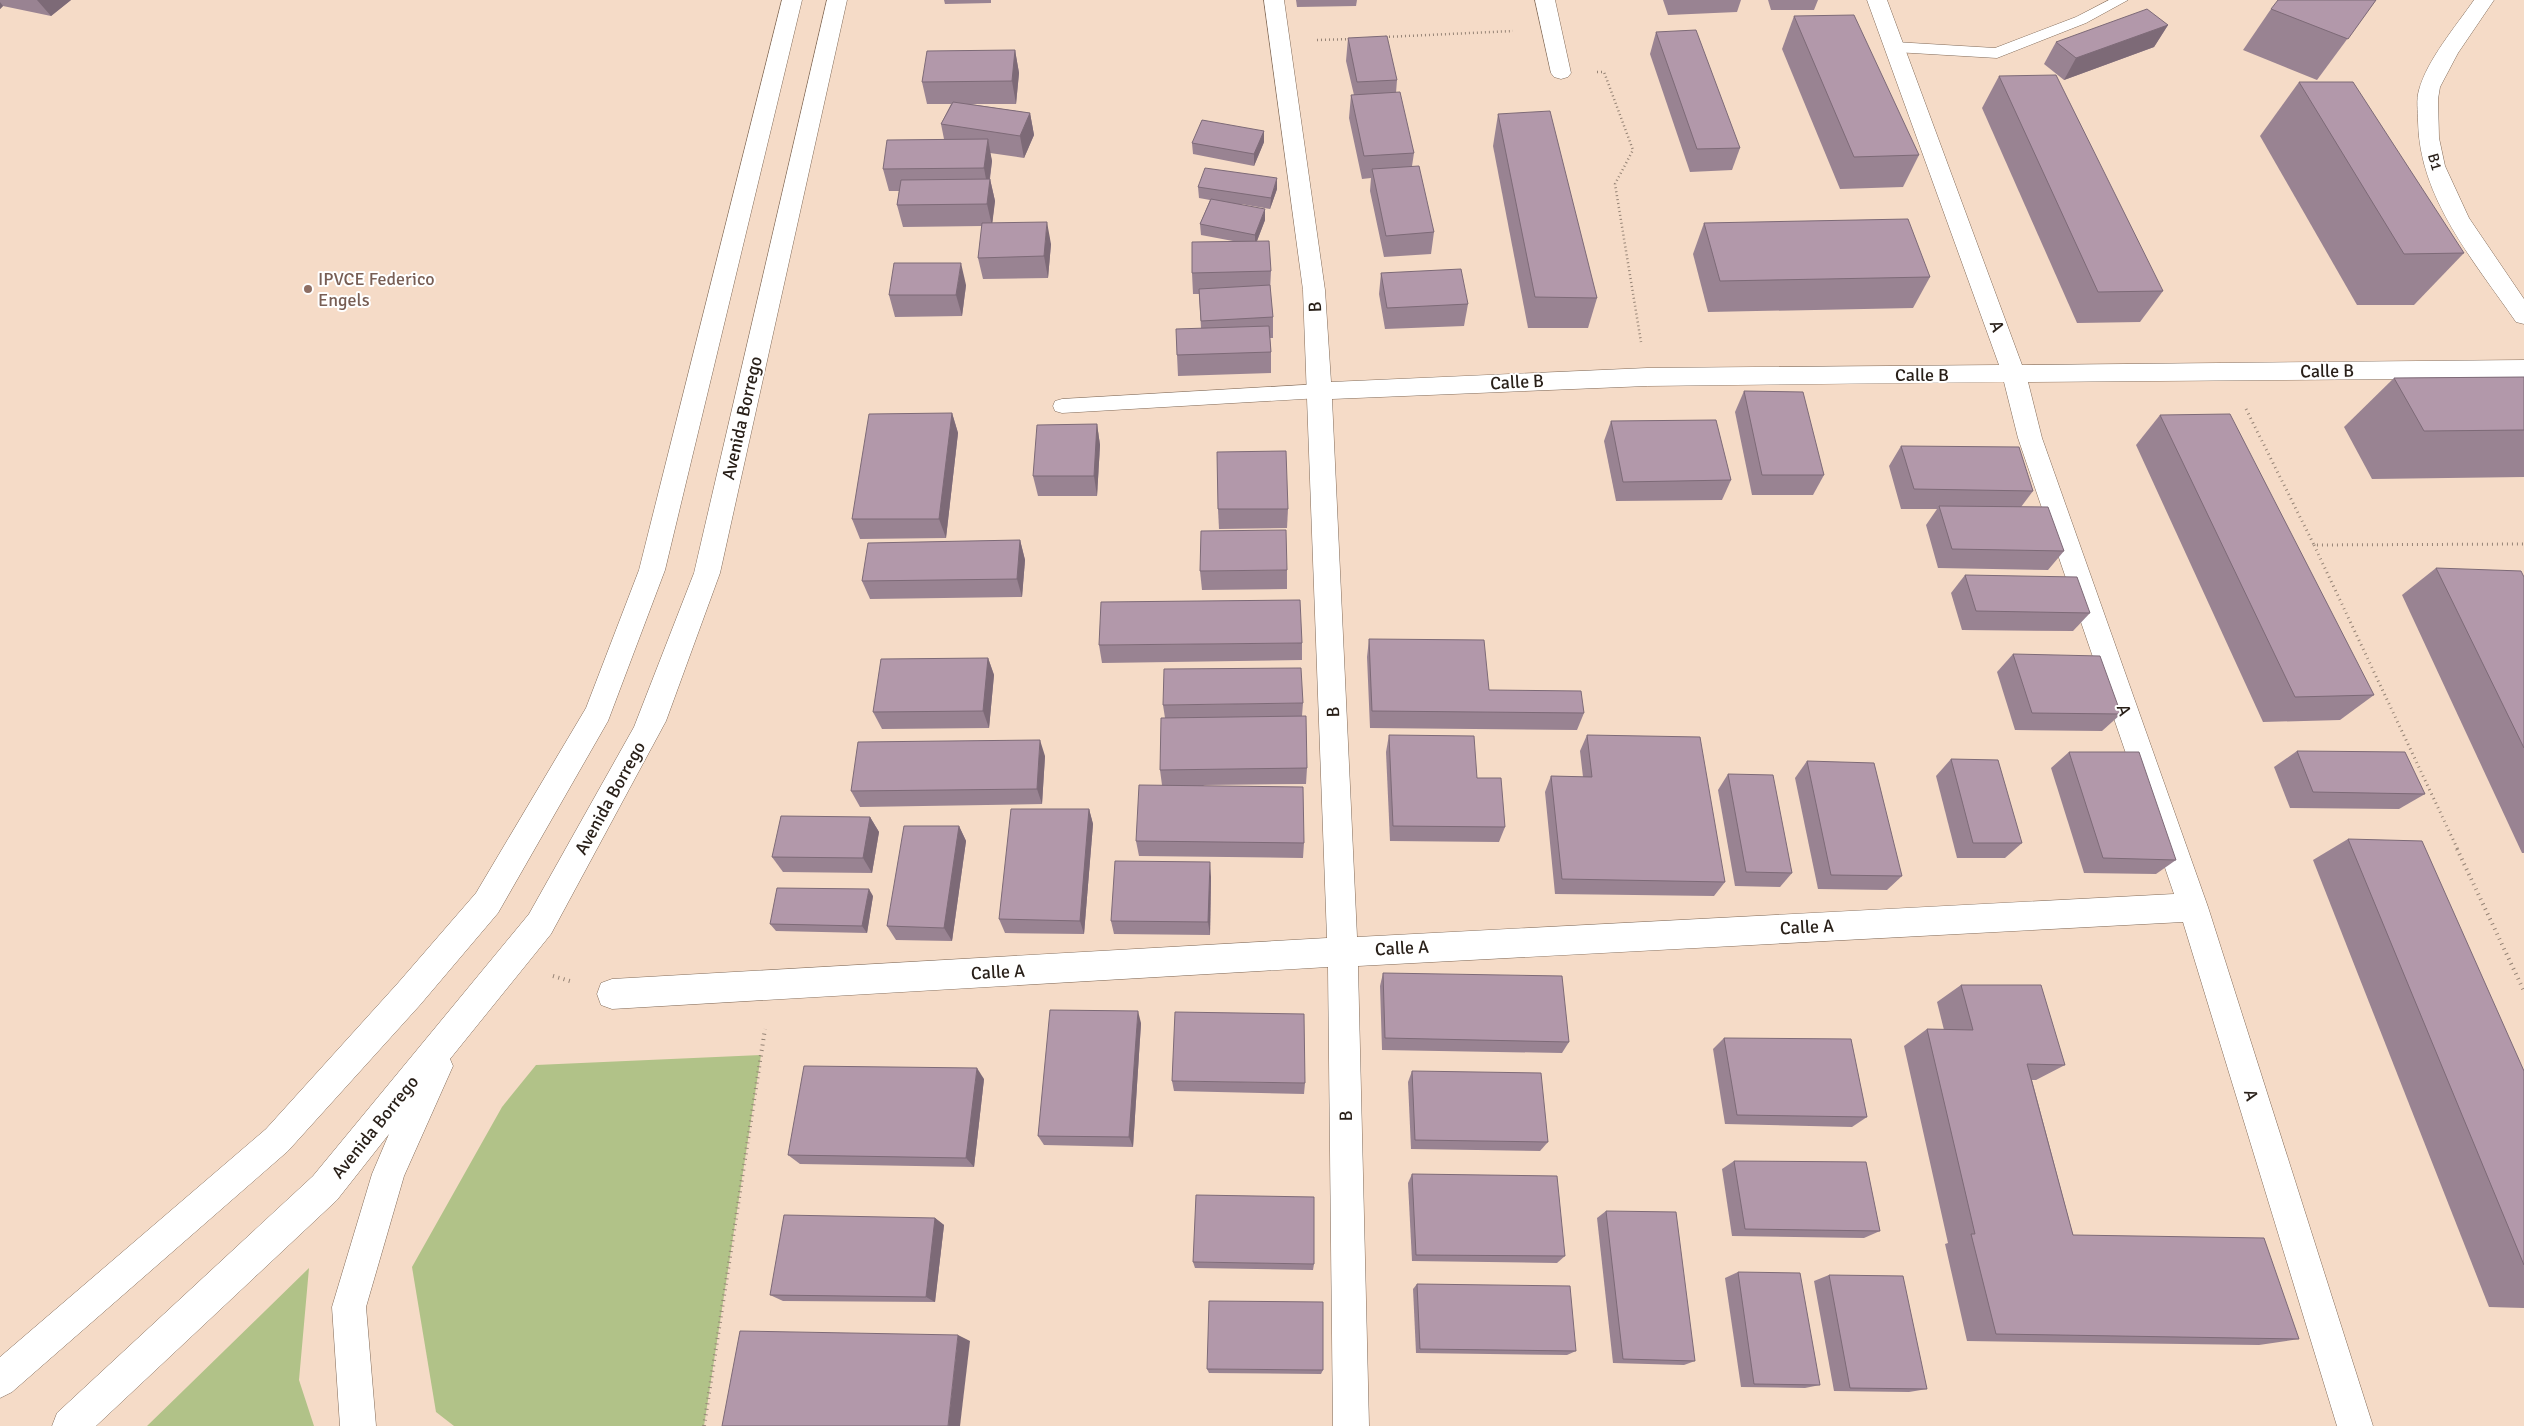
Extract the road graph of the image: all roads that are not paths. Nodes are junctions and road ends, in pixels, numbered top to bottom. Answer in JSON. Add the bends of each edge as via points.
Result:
{"nodes":[{"id":1,"x":792,"y":0,"type":"edge"},
{"id":2,"x":837,"y":0,"type":"edge"},
{"id":3,"x":1274,"y":0,"type":"edge"},
{"id":4,"x":1545,"y":0,"type":"edge"},
{"id":5,"x":1877,"y":0,"type":"edge"},
{"id":6,"x":2122,"y":0,"type":"edge"},
{"id":7,"x":2484,"y":0,"type":"edge"},
{"id":8,"x":1895,"y":47,"type":"junction"},
{"id":9,"x":1561,"y":73,"type":"road end"},
{"id":10,"x":2524,"y":316,"type":"edge"},
{"id":11,"x":2524,"y":368,"type":"edge"},
{"id":12,"x":2014,"y":374,"type":"junction"},
{"id":13,"x":1320,"y":391,"type":"junction"},
{"id":14,"x":1062,"y":406,"type":"dead end"},
{"id":15,"x":2193,"y":907,"type":"junction"},
{"id":16,"x":1343,"y":952,"type":"junction"},
{"id":17,"x":612,"y":994,"type":"road end"},
{"id":18,"x":451,"y":1034,"type":"junction"},
{"id":19,"x":0,"y":1380,"type":"edge"},
{"id":20,"x":70,"y":1426,"type":"edge"},
{"id":21,"x":358,"y":1426,"type":"edge"},
{"id":22,"x":1352,"y":1426,"type":"edge"},
{"id":23,"x":2355,"y":1426,"type":"edge"}],
"edges":[{"from":1,"to":19,"type":"street","via":[[652,570],[598,713],[486,903],[409,994],[277,1140]]},
{"from":2,"to":18,"type":"street","name":"Avenida Borrego","via":[[707,573],[652,721],[540,924]]},
{"from":3,"to":13,"type":"street","name":"B","via":[[1314,290]]},
{"from":4,"to":9,"type":"street"},
{"from":5,"to":8,"type":"street","name":"A"},
{"from":6,"to":8,"type":"lane","via":[[2081,20],[1997,52]]},
{"from":7,"to":10,"type":"street","name":"B1","via":[[2445,58],[2429,89],[2426,129],[2438,173],[2453,210]]},
{"from":8,"to":12,"type":"street","name":"A"},
{"from":11,"to":12,"type":"street","name":"Calle B"},
{"from":12,"to":13,"type":"street","name":"Calle B","via":[[1647,377]]},
{"from":12,"to":15,"type":"street","name":"A","via":[[2030,438]]},
{"from":13,"to":14,"type":"lane"},
{"from":13,"to":16,"type":"street","name":"B"},
{"from":15,"to":16,"type":"street","name":"Calle A"},
{"from":15,"to":23,"type":"street","name":"A"},
{"from":16,"to":17,"type":"street","name":"Calle A"},
{"from":16,"to":22,"type":"street","name":"B"},
{"from":18,"to":20,"type":"street","name":"Avenida Borrego","via":[[325,1188]]},
{"from":18,"to":21,"type":"street","via":[[388,1174],[349,1307]]}]}
